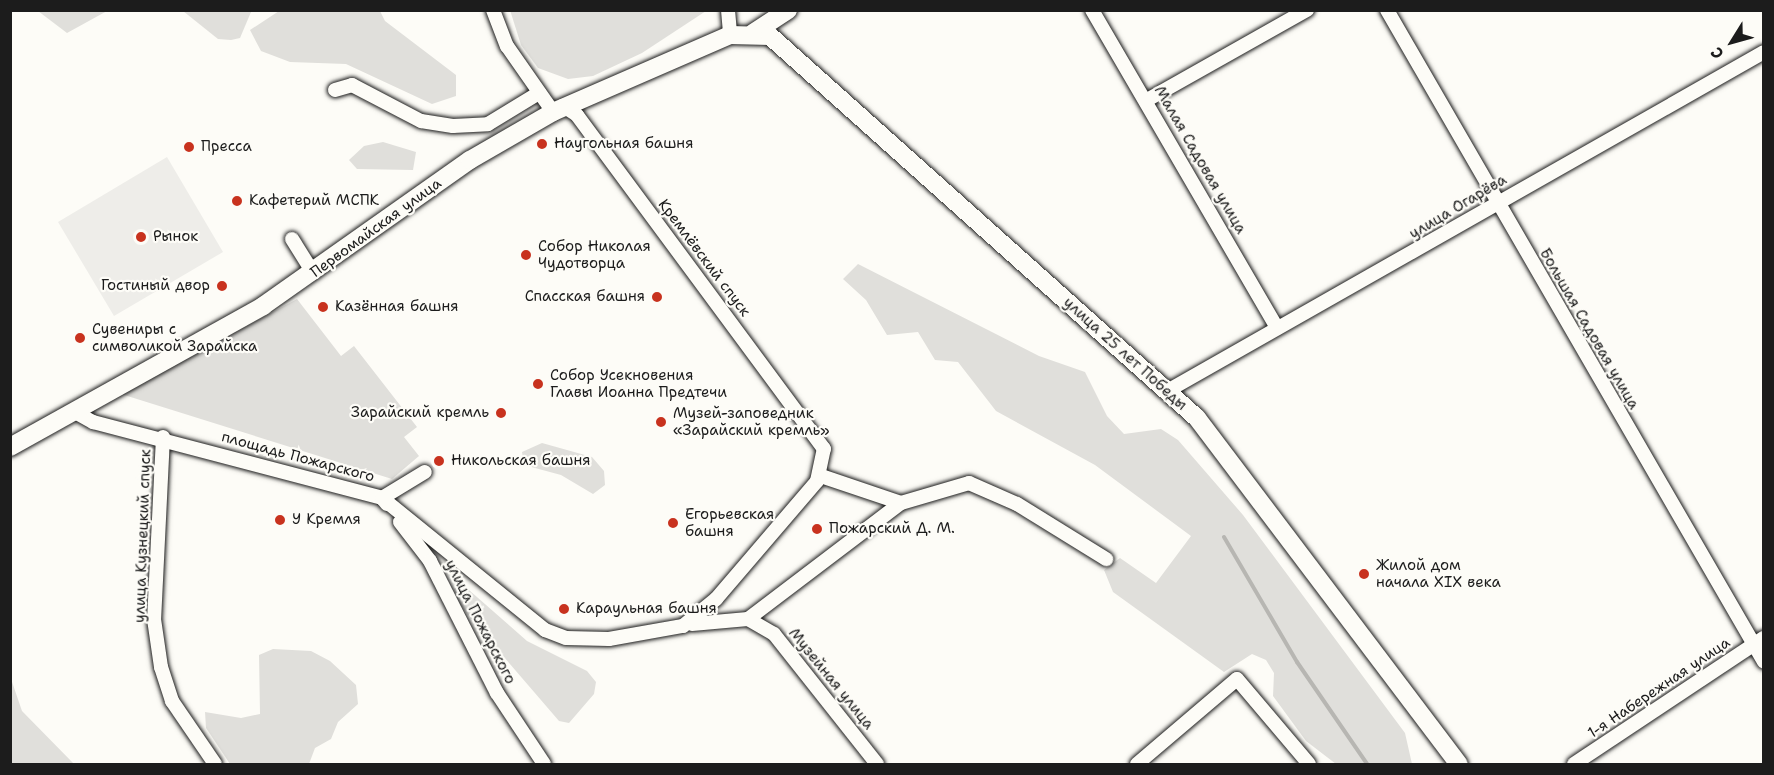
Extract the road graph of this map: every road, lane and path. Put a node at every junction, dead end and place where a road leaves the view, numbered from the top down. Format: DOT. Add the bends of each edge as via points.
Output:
graph roads {
  1 [pos="493,10"];
  2 [pos="728,10"];
  3 [pos="788,10"];
  4 [pos="1092,10"];
  5 [pos="1307,10"];
  6 [pos="1387,10"];
  7 [pos="753,33"];
  8 [pos="730,35"];
  9 [pos="1764,52"];
  10 [pos="335,90"];
  11 [pos="539,93"];
  12 [pos="1147,100"];
  13 [pos="558,109"];
  14 [pos="1498,202"];
  15 [pos="292,239"];
  16 [pos="313,273"];
  17 [pos="1277,328"];
  18 [pos="1168,390"];
  19 [pos="74,411"];
  20 [pos="163,437"];
  21 [pos="10,447"];
  22 [pos="425,472"];
  23 [pos="821,476"];
  24 [pos="382,498"];
  25 [pos="901,503"];
  26 [pos="1106,559"];
  27 [pos="748,619"];
  28 [pos="683,626"];
  29 [pos="1759,641"];
  30 [pos="1764,662"];
  31 [pos="215,765"];
  32 [pos="544,765"];
  33 [pos="877,765"];
  34 [pos="1137,765"];
  35 [pos="1309,765"];
  36 [pos="1459,765"];
  37 [pos="1574,765"];
  1 -- 11 [label="street, Кремлёвский спуск" via="507,46"];
  2 -- 8 [label="street"];
  3 -- 7 [label="main road"];
  4 -- 12 [label="street, Малая Садовая улица"];
  5 -- 12 [label="street"];
  6 -- 14 [label="street, Большая Садовая улица"];
  7 -- 8 [label="main road, Первомайская улица"];
  7 -- 18 [label="main road, улица 25 лет Победы" via="770,36 794,53 978,225"];
  8 -- 13 [label="main road, Первомайская улица"];
  9 -- 14 [label="street, улица Огарёва"];
  10 -- 11 [label="street" via="352,85 421,121 453,126 488,124"];
  11 -- 13 [label="street, Кремлёвский спуск"];
  12 -- 17 [label="street, Малая Садовая улица"];
  13 -- 16 [label="main road, Первомайская улица" via="470,160"];
  13 -- 23 [label="street, Кремлёвский спуск" via="577,115 814,433 824,449"];
  14 -- 17 [label="street, улица Огарёва"];
  14 -- 29 [label="street, Большая Садовая улица" via="1712,580"];
  15 -- 16 [label="street"];
  16 -- 19 [label="main road, Первомайская улица"];
  17 -- 18 [label="street, улица Огарёва"];
  18 -- 36 [label="main road, улица 25 лет Победы" via="1248,483"];
  19 -- 20 [label="street, площадь Пожарского" via="93,422"];
  19 -- 21 [label="main road, Первомайская улица"];
  20 -- 24 [label="street, площадь Пожарского"];
  20 -- 31 [label="street, улица Кузнецкий спуск" via="154,619 161,667 172,701"];
  22 -- 24 [label="street"];
  23 -- 25 [label="street"];
  23 -- 28 [label="street" via="716,600"];
  24 -- 28 [label="street, площадь Пожарского" via="545,630 566,638 609,639"];
  24 -- 32 [label="street, улица Пожарского" via="430,561 498,693"];
  25 -- 26 [label="street" via="969,483 1017,504"];
  25 -- 27 [label="street"];
  27 -- 28 [label="street"];
  27 -- 33 [label="street, Музейная улица" via="774,634"];
  29 -- 30 [label="street, Большая Садовая улица"];
  29 -- 37 [label="street, 1-я Набережная улица"];
  34 -- 35 [label="street" via="1237,679"];
}
